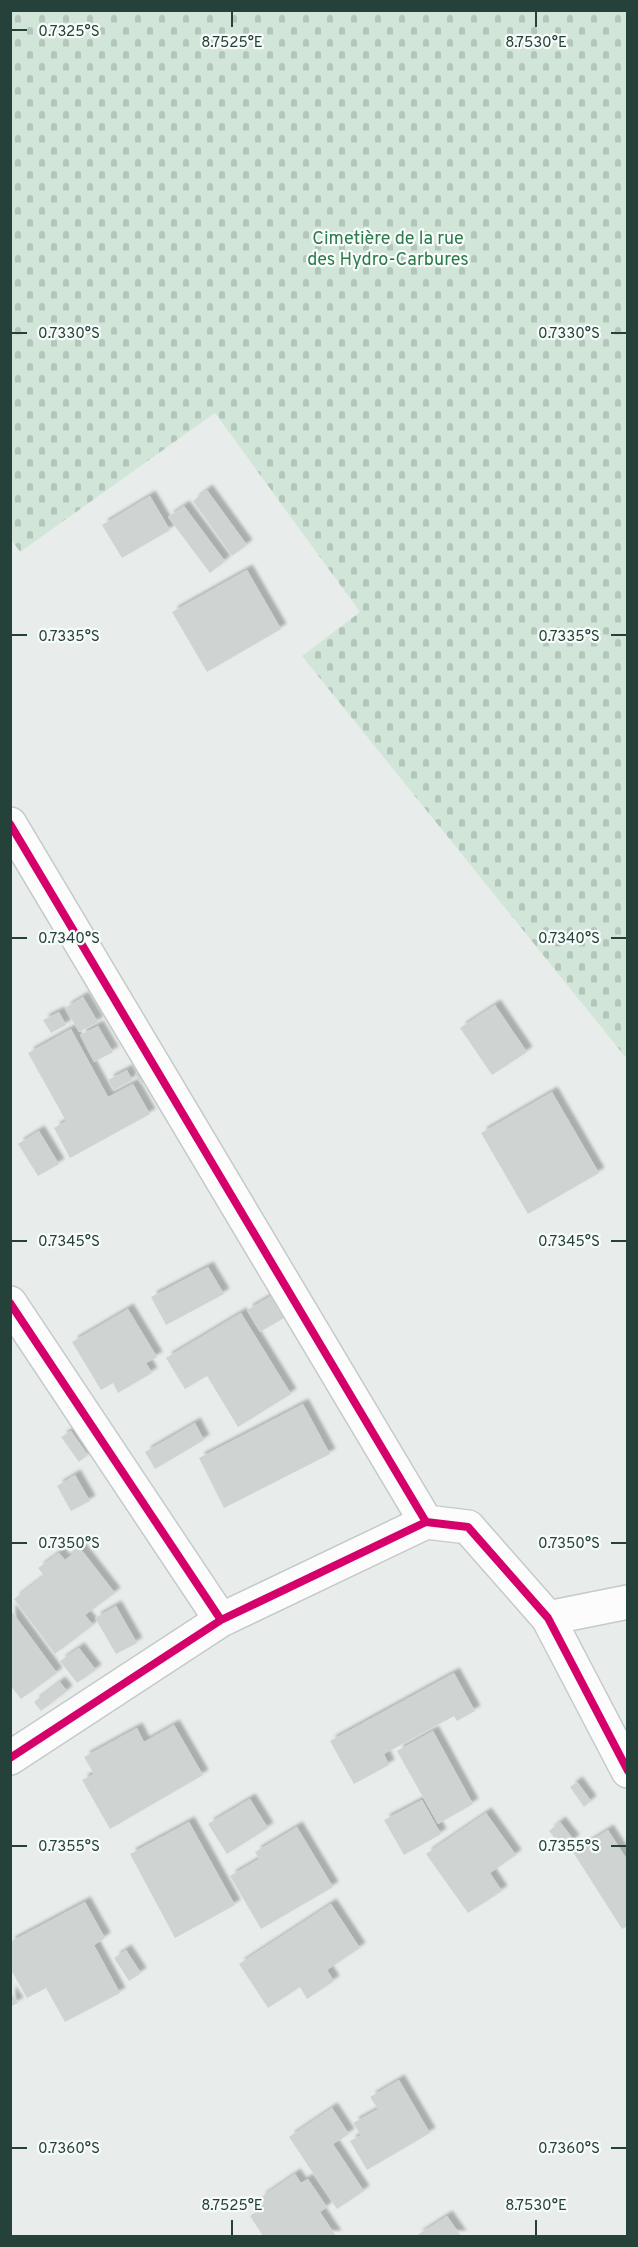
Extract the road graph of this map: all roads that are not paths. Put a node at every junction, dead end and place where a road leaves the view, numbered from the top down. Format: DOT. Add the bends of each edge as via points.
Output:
graph roads {
  1 [pos="10,824"];
  2 [pos="10,1303"];
  3 [pos="426,1522"];
  4 [pos="627,1602"];
  5 [pos="548,1618"];
  6 [pos="221,1620"];
  7 [pos="10,1758"];
  8 [pos="627,1771"];
  1 -- 3 [label="street"];
  2 -- 6 [label="street"];
  3 -- 5 [label="street" via="468,1527"];
  3 -- 6 [label="street"];
  4 -- 5 [label="street"];
  5 -- 8 [label="street"];
  6 -- 7 [label="street"];
}
